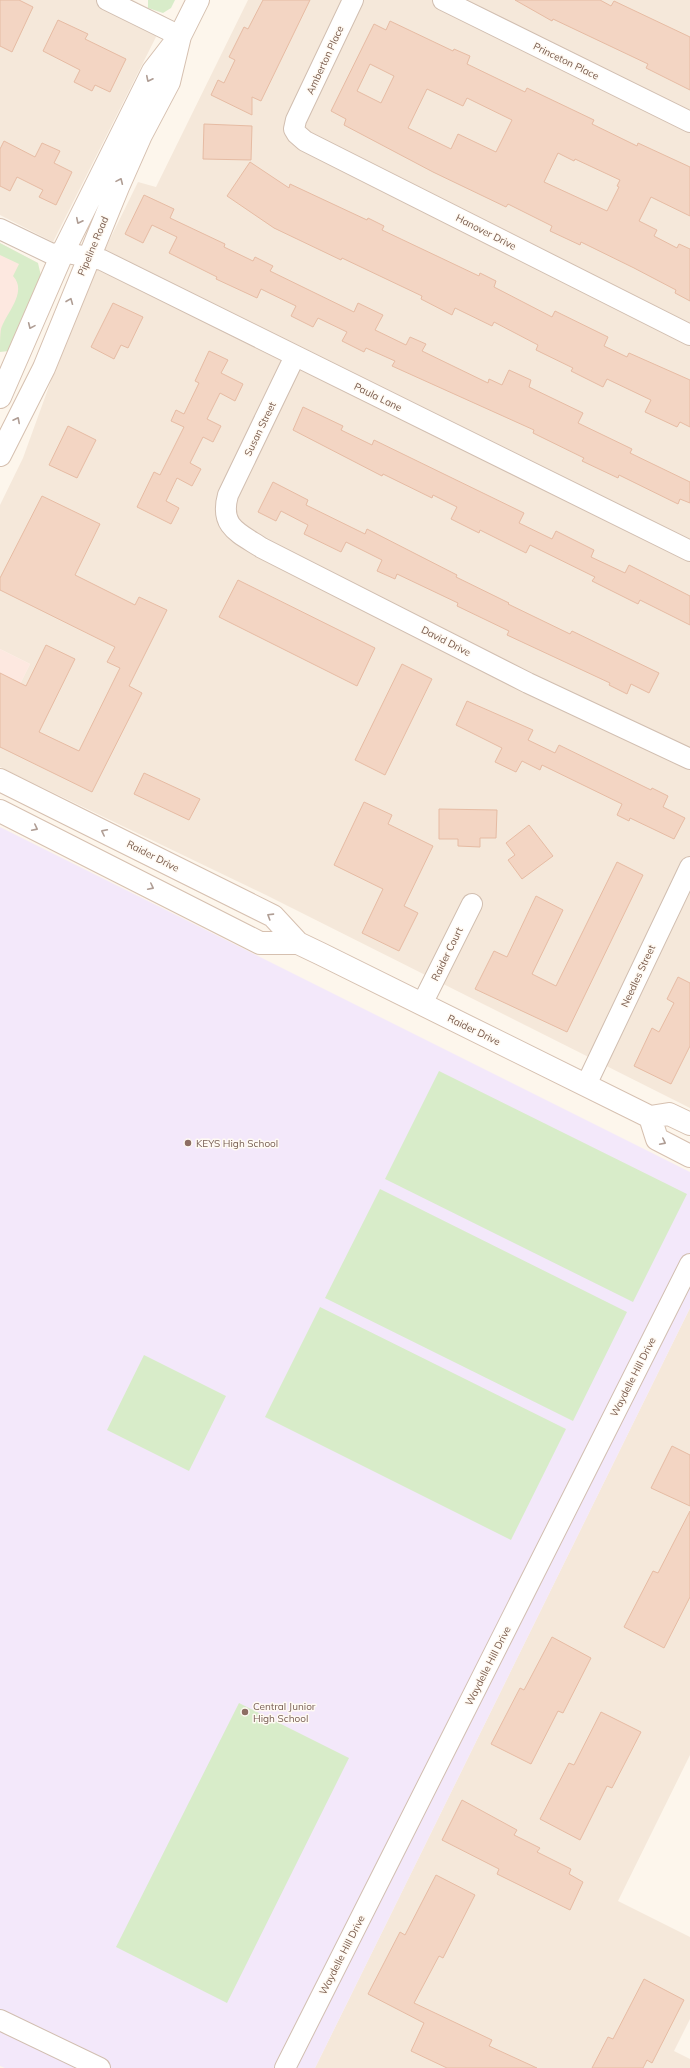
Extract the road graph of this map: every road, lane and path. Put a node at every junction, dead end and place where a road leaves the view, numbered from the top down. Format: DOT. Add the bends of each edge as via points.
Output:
graph roads {
  1 [pos="107,0"];
  2 [pos="198,0"];
  3 [pos="353,0"];
  4 [pos="443,0"];
  5 [pos="180,36"];
  6 [pos="296,120"];
  7 [pos="690,122"];
  8 [pos="0,229"];
  9 [pos="63,252"];
  10 [pos="88,257"];
  11 [pos="690,335"];
  12 [pos="295,356"];
  13 [pos="0,396"];
  14 [pos="0,455"];
  15 [pos="226,502"];
  16 [pos="690,551"];
  17 [pos="690,759"];
  18 [pos="0,780"];
  19 [pos="21,791"];
  20 [pos="5,813"];
  21 [pos="690,867"];
  22 [pos="472,904"];
  23 [pos="298,943"];
  24 [pos="422,1004"];
  25 [pos="586,1085"];
  26 [pos="650,1117"];
  27 [pos="690,1124"];
  28 [pos="690,1156"];
  29 [pos="690,1264"];
  30 [pos="0,2020"];
  31 [pos="100,2068"];
  32 [pos="285,2068"];
  1 -- 5 [label="street"];
  2 -- 5 [label="main road, Pipeline Road"];
  3 -- 6 [label="street, Amberton Place"];
  4 -- 7 [label="street, Princeton Place"];
  5 -- 9 [label="main road, Pipeline Road, one-way" via="153,71"];
  10 -- 5 [label="main road, Pipeline Road, one-way" via="138,142 169,82"];
  6 -- 11 [label="street, Hanover Drive" via="294,129 305,141"];
  8 -- 9 [label="street, Paula Lane" via="47,253"];
  9 -- 10 [label="street, Paula Lane"];
  9 -- 13 [label="main road, Pipeline Road, one-way"];
  10 -- 12 [label="street, Paula Lane" via="102,260"];
  14 -- 10 [label="main road, Pipeline Road, one-way" via="44,368"];
  12 -- 15 [label="street, Susan Street"];
  12 -- 16 [label="street, Paula Lane"];
  15 -- 17 [label="street, David Drive" via="226,517 232,529 262,548 528,683"];
  18 -- 19 [label="main road, Raider Drive"];
  19 -- 20 [label="main road"];
  23 -- 19 [label="main road, Raider Drive, one-way" via="273,916"];
  20 -- 23 [label="main road, Raider Drive, one-way" via="260,943"];
  21 -- 25 [label="street, Needles Street"];
  22 -- 24 [label="street, Raider Court"];
  23 -- 24 [label="main road, Raider Drive"];
  24 -- 25 [label="main road, Raider Drive"];
  25 -- 26 [label="main road, Raider Drive"];
  26 -- 27 [label="main road" via="669,1114"];
  26 -- 28 [label="main road, one-way" via="656,1139"];
  29 -- 32 [label="street, Waydelle Hill Drive"];
  30 -- 31 [label="street"];
}
